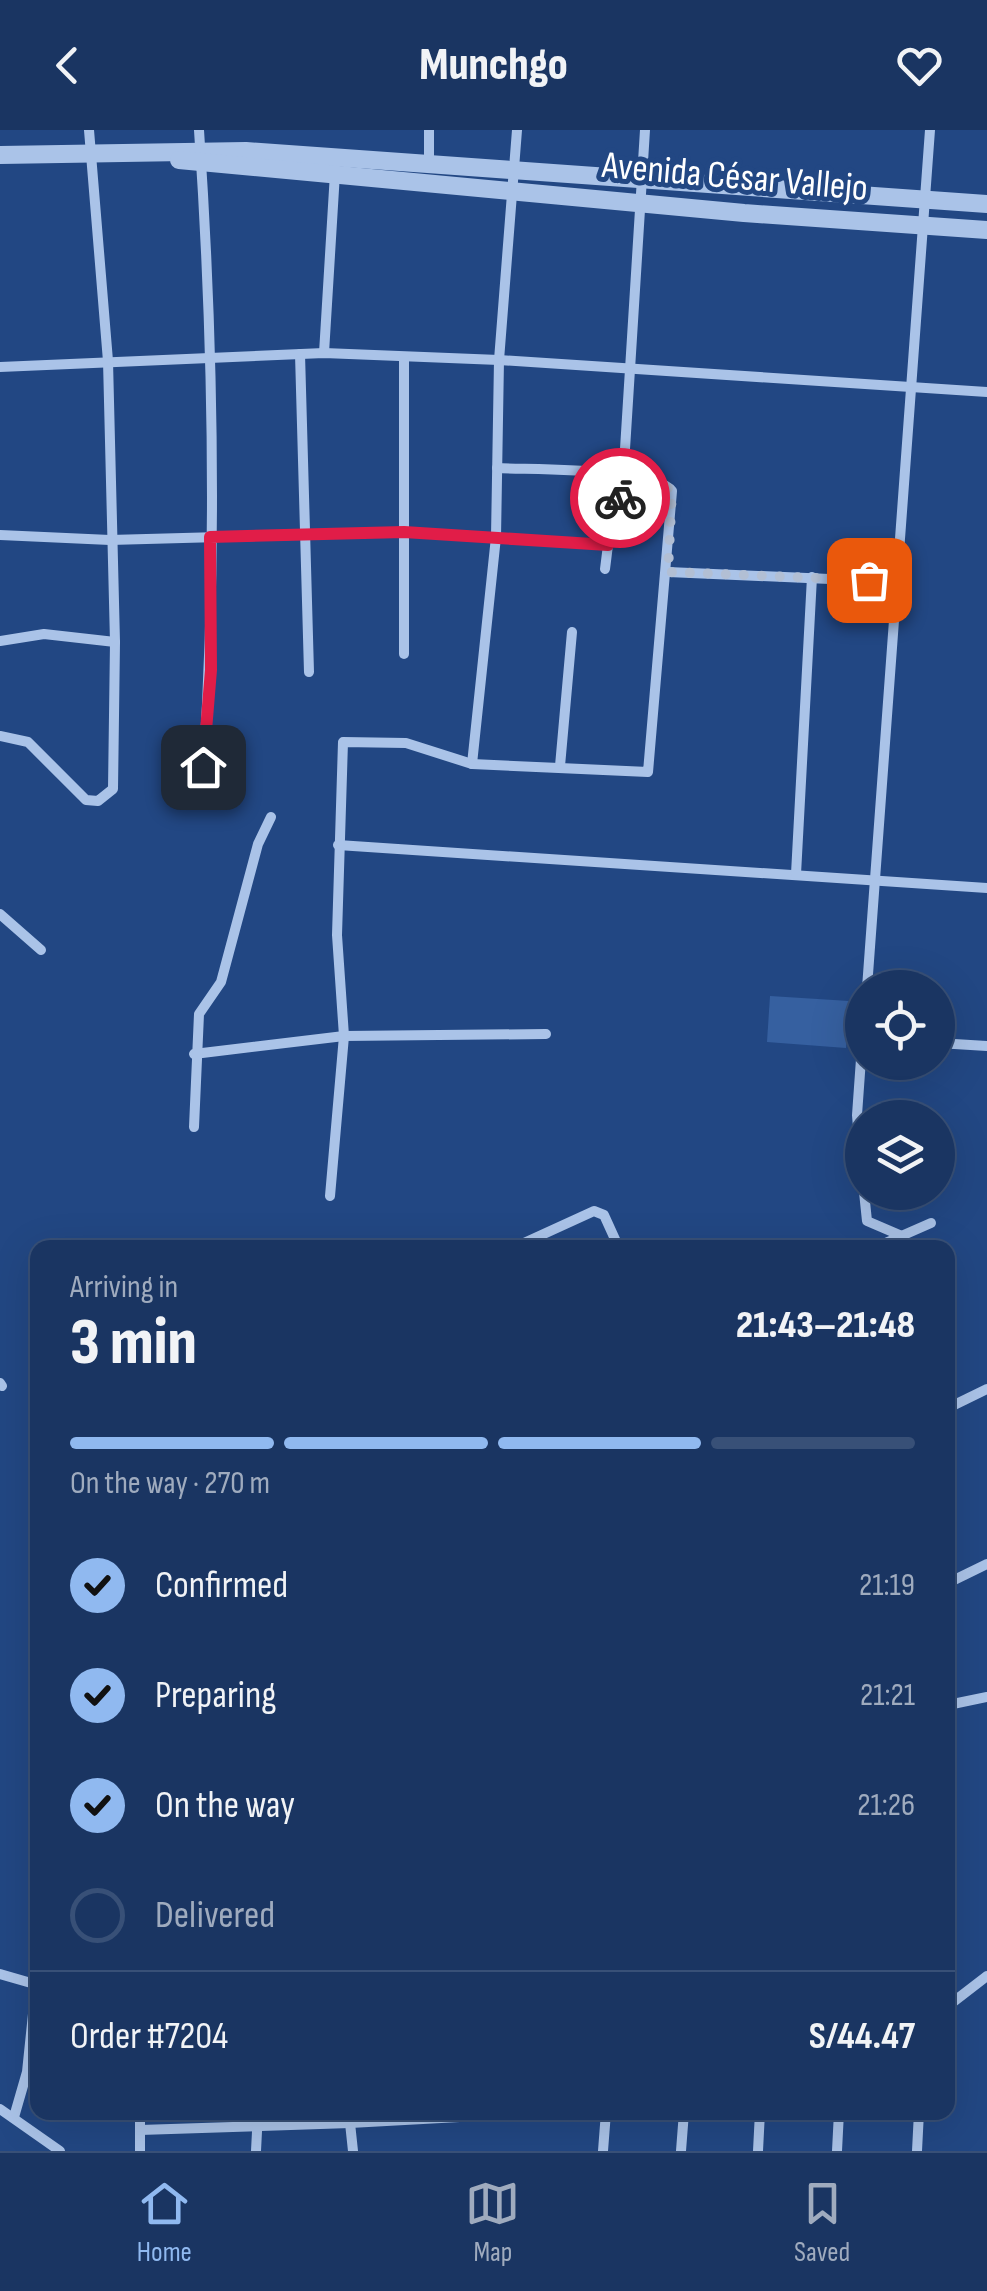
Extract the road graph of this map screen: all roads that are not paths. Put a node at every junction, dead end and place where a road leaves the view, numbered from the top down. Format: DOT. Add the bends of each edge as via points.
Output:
graph roads {
  1 [pos="89,130"];
  2 [pos="198,130"];
  3 [pos="429,130"];
  4 [pos="517,130"];
  5 [pos="645,130"];
  6 [pos="930,130"];
  7 [pos="91,154"];
  8 [pos="0,155"];
  9 [pos="200,156"];
  10 [pos="428,165"];
  11 [pos="335,174"];
  12 [pos="513,181"];
  13 [pos="640,190"];
  14 [pos="925,200"];
  15 [pos="987,204"];
  16 [pos="924,226"];
  17 [pos="987,230"];
  18 [pos="300,354"];
  19 [pos="324,354"];
  20 [pos="212,356"];
  21 [pos="404,358"];
  22 [pos="499,360"];
  23 [pos="108,361"];
  24 [pos="0,367"];
  25 [pos="627,369"];
  26 [pos="911,387"];
  27 [pos="987,392"];
  28 [pos="498,468"];
  29 [pos="622,475"];
  30 [pos="404,532"];
  31 [pos="0,535"];
  32 [pos="305,535"];
  33 [pos="210,537"];
  34 [pos="496,537"];
  35 [pos="110,540"];
  36 [pos="608,545"];
  37 [pos="605,569"];
  38 [pos="668,572"];
  39 [pos="812,577"];
  40 [pos="897,582"];
  41 [pos="572,632"];
  42 [pos="0,641"];
  43 [pos="115,642"];
  44 [pos="404,654"];
  45 [pos="309,672"];
  46 [pos="0,736"];
  47 [pos="472,764"];
  48 [pos="560,766"];
  49 [pos="200,800"];
  50 [pos="271,817"];
  51 [pos="338,844"];
  52 [pos="796,874"];
  53 [pos="876,878"];
  54 [pos="987,888"];
  55 [pos="0,914"];
  56 [pos="41,950"];
  57 [pos="868,970"];
  58 [pos="546,1034"];
  59 [pos="344,1036"];
  60 [pos="955,1043"];
  61 [pos="987,1046"];
  62 [pos="194,1054"];
  63 [pos="194,1127"];
  64 [pos="330,1196"];
  65 [pos="866,1210"];
  66 [pos="931,1223"];
  67 [pos="902,1236"];
  68 [pos="531,1240"];
  69 [pos="615,1240"];
  70 [pos="893,1240"];
  71 [pos="987,1389"];
  72 [pos="955,1405"];
  73 [pos="987,1564"];
  74 [pos="955,1579"];
  75 [pos="987,1697"];
  76 [pos="955,1703"];
  77 [pos="0,1974"];
  78 [pos="987,1976"];
  79 [pos="30,1983"];
  80 [pos="955,2001"];
  81 [pos="30,2046"];
  82 [pos="0,2109"];
  83 [pos="14,2117"];
  84 [pos="140,2120"];
  85 [pos="247,2120"];
  86 [pos="258,2120"];
  87 [pos="350,2120"];
  88 [pos="605,2120"];
  89 [pos="683,2120"];
  90 [pos="760,2120"];
  91 [pos="839,2120"];
  92 [pos="919,2120"];
  93 [pos="140,2130"];
  94 [pos="60,2151"];
  95 [pos="140,2151"];
  96 [pos="256,2151"];
  97 [pos="353,2151"];
  98 [pos="603,2151"];
  99 [pos="681,2151"];
  100 [pos="758,2151"];
  101 [pos="836,2151"];
  102 [pos="917,2151"];
  1 -- 7 [label="street"];
  2 -- 9 [label="street"];
  3 -- 10 [label="street"];
  4 -- 12 [label="street"];
  5 -- 13 [label="street"];
  6 -- 14 [label="street"];
  7 -- 8 [label="street, Avenida César Vallejo"];
  7 -- 9 [label="street, Avenida César Vallejo"];
  7 -- 23 [label="street"];
  9 -- 10 [label="street, Avenida César Vallejo"];
  9 -- 11 [label="street, Avenida César Vallejo"];
  9 -- 20 [label="street"];
  10 -- 12 [label="street, Avenida César Vallejo"];
  11 -- 12 [label="street, Avenida César Vallejo"];
  11 -- 19 [label="street"];
  12 -- 13 [label="street, Avenida César Vallejo"];
  12 -- 22 [label="street"];
  13 -- 14 [label="street, Avenida César Vallejo"];
  13 -- 16 [label="street, Avenida César Vallejo" via="744,213"];
  13 -- 25 [label="street"];
  14 -- 15 [label="street, Avenida César Vallejo"];
  14 -- 16 [label="street"];
  16 -- 17 [label="street, Avenida César Vallejo"];
  16 -- 26 [label="street"];
  18 -- 19 [label="street"];
  18 -- 20 [label="street"];
  18 -- 32 [label="street"];
  19 -- 21 [label="street"];
  20 -- 23 [label="street"];
  20 -- 33 [label="street"];
  21 -- 22 [label="street"];
  21 -- 30 [label="street"];
  22 -- 25 [label="street"];
  22 -- 28 [label="street"];
  23 -- 24 [label="street"];
  23 -- 35 [label="street"];
  25 -- 26 [label="street"];
  25 -- 29 [label="street"];
  26 -- 27 [label="street"];
  26 -- 40 [label="street"];
  28 -- 29 [label="street"];
  28 -- 34 [label="street"];
  29 -- 36 [label="street" via="617,529"];
  29 -- 38 [label="street" via="657,480 672,491"];
  30 -- 32 [label="street"];
  30 -- 34 [label="street"];
  30 -- 44 [label="street"];
  31 -- 35 [label="street"];
  32 -- 33 [label="street"];
  32 -- 45 [label="street"];
  33 -- 35 [label="street"];
  33 -- 49 [label="street" via="211,670"];
  34 -- 36 [label="street"];
  34 -- 47 [label="street"];
  35 -- 43 [label="street"];
  36 -- 37 [label="street"];
  38 -- 39 [label="street"];
  38 -- 48 [label="street" via="648,772"];
  39 -- 40 [label="street"];
  39 -- 52 [label="street"];
  40 -- 53 [label="street"];
  41 -- 48 [label="street"];
  42 -- 43 [label="street" via="44,634"];
  43 -- 46 [label="street" via="116,767 108,795 86,800 28,742"];
  47 -- 48 [label="street"];
  47 -- 51 [label="street" via="406,743 343,742"];
  50 -- 62 [label="street" via="221,982 199,1014"];
  51 -- 52 [label="street"];
  51 -- 59 [label="street"];
  52 -- 53 [label="street"];
  53 -- 54 [label="street"];
  53 -- 57 [label="street"];
  55 -- 56 [label="street"];
  58 -- 59 [label="street"];
  59 -- 62 [label="street"];
  59 -- 64 [label="street"];
  60 -- 61 [label="street"];
  62 -- 63 [label="street"];
  65 -- 67 [label="street" via="867,1221"];
  66 -- 67 [label="street"];
  67 -- 70 [label="street"];
  68 -- 69 [label="street" via="594,1211 604,1216"];
  71 -- 72 [label="street"];
  73 -- 74 [label="street"];
  75 -- 76 [label="street"];
  77 -- 79 [label="street"];
  78 -- 80 [label="street"];
  81 -- 83 [label="street"];
  82 -- 83 [label="street"];
  83 -- 94 [label="street"];
  84 -- 93 [label="street"];
  85 -- 93 [label="street"];
  86 -- 96 [label="street"];
  87 -- 97 [label="street"];
  88 -- 98 [label="street"];
  89 -- 99 [label="street"];
  90 -- 100 [label="street"];
  91 -- 101 [label="street"];
  92 -- 102 [label="street"];
  93 -- 95 [label="street"];
}
